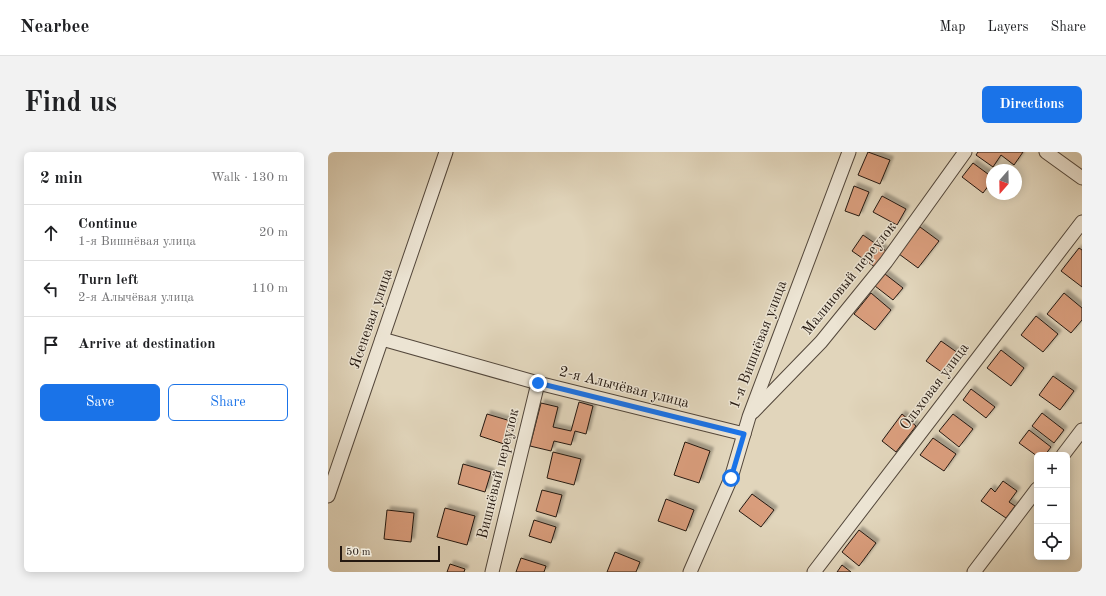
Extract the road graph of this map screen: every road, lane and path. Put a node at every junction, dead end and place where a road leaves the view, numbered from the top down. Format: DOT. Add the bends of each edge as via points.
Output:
graph roads {
  1 [pos="446,152"];
  2 [pos="849,152"];
  3 [pos="965,152"];
  4 [pos="1046,152"];
  5 [pos="1082,178"];
  6 [pos="1082,222"];
  7 [pos="382,338"];
  8 [pos="538,383"];
  9 [pos="749,417"];
  10 [pos="1082,430"];
  11 [pos="744,434"];
  12 [pos="1065,452"];
  13 [pos="1034,493"];
  14 [pos="328,496"];
  15 [pos="492,572"];
  16 [pos="690,572"];
  17 [pos="814,572"];
  18 [pos="974,572"];
  1 -- 7 [label="street, Ясеневая улица"];
  2 -- 9 [label="street, 1-я Вишнёвая улица"];
  3 -- 9 [label="street, Малиновый переулок" via="886,262 821,342"];
  4 -- 5 [label="street"];
  6 -- 17 [label="street, Ольховая улица"];
  7 -- 8 [label="street, 2-я Алычёвая улица"];
  7 -- 14 [label="street, Ясеневая улица"];
  8 -- 11 [label="street, 2-я Алычёвая улица"];
  8 -- 15 [label="street, Вишнёвый переулок"];
  9 -- 11 [label="street, 1-я Вишнёвая улица"];
  10 -- 12 [label="street"];
  11 -- 16 [label="street, 1-я Вишнёвая улица" via="731,478"];
  13 -- 18 [label="street"];
}
